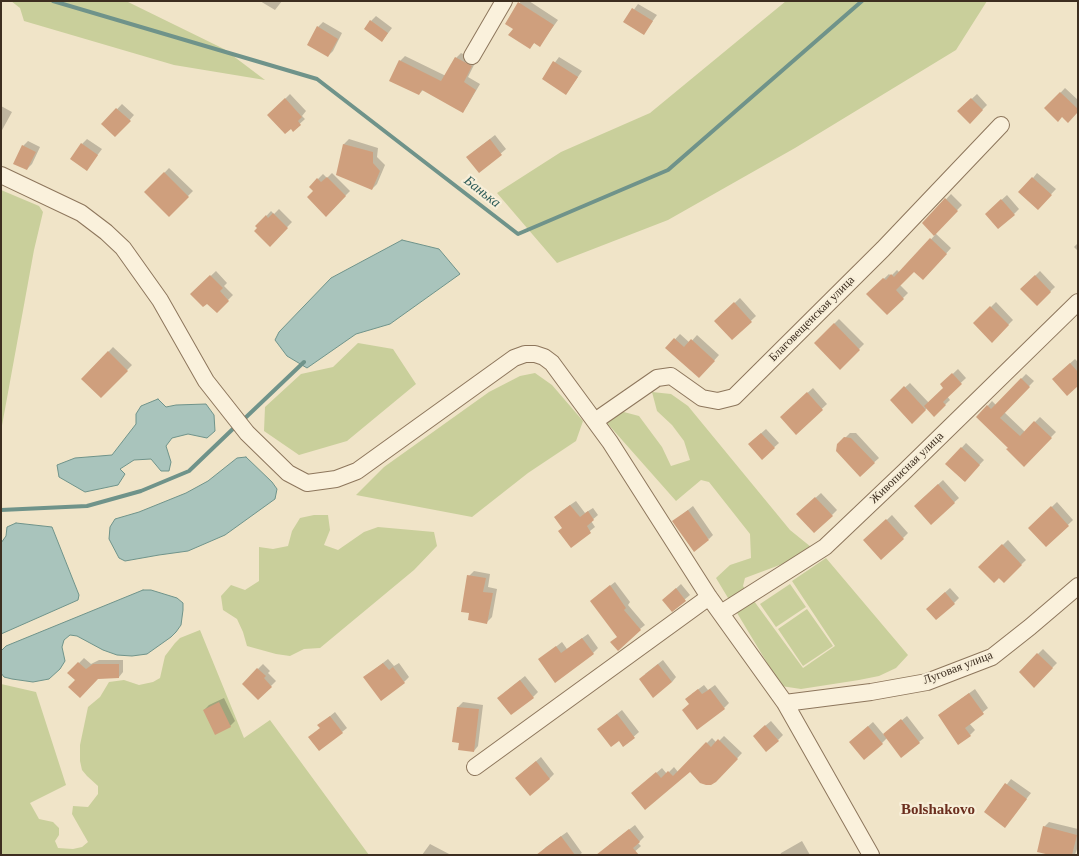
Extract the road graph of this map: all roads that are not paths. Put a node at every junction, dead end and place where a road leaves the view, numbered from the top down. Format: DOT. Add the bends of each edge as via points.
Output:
graph roads {
  1 [pos="504,1"];
  2 [pos="472,56"];
  3 [pos="1001,125"];
  4 [pos="1,175"];
  5 [pos="1078,302"];
  6 [pos="595,421"];
  7 [pos="1078,586"];
  8 [pos="708,597"];
  9 [pos="721,613"];
  10 [pos="785,703"];
  11 [pos="475,767"];
  12 [pos="871,855"];
  1 -- 2 [label="street"];
  3 -- 6 [label="street, Благовещенская улица" via="883,249 734,397 718,401 702,398 671,376 656,378"];
  4 -- 6 [label="street" via="81,213 123,248 160,300 206,381 234,418 288,474 307,484 357,471 514,358 525,354 535,354 552,363"];
  5 -- 9 [label="street, Живописная улица" via="824,547"];
  6 -- 8 [label="street"];
  7 -- 10 [label="street, Луговая улица" via="992,657 927,682"];
  8 -- 9 [label="street"];
  8 -- 11 [label="street"];
  9 -- 10 [label="street"];
  10 -- 12 [label="street"];
}
